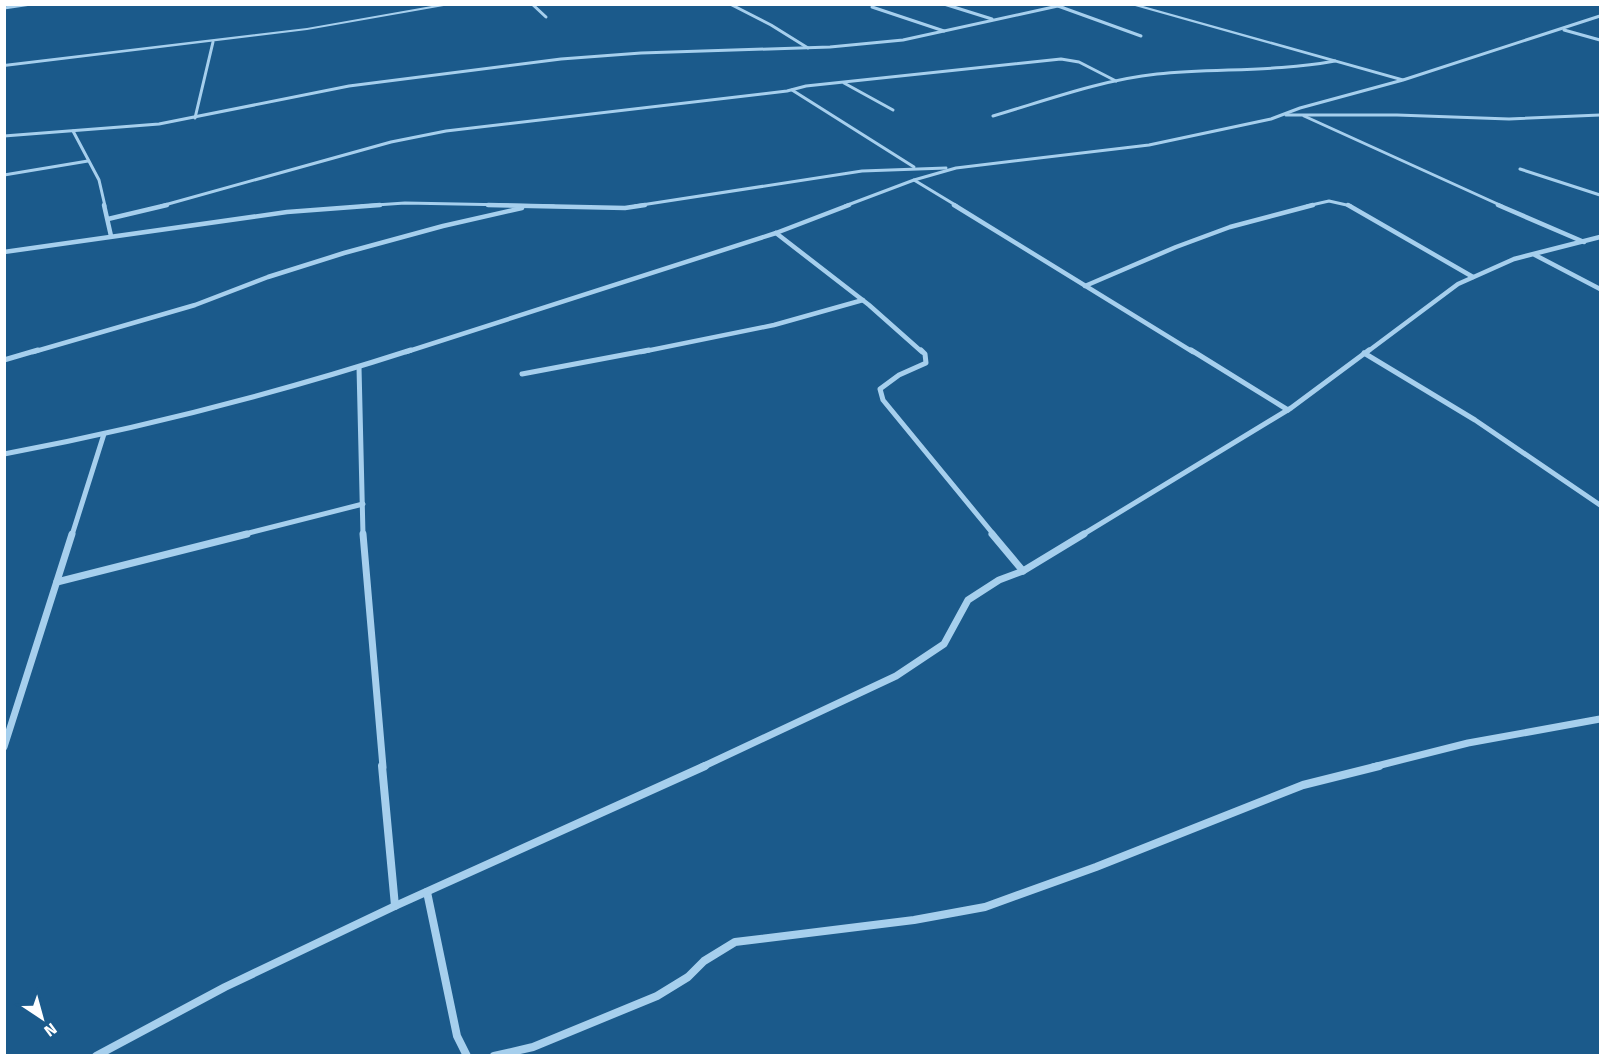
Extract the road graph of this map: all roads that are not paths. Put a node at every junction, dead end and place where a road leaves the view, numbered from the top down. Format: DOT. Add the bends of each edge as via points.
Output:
graph roads {
  1 [pos="31,4"];
  2 [pos="453,4"];
  3 [pos="532,4"];
  4 [pos="730,4"];
  5 [pos="944,4"];
  6 [pos="1067,4"];
  7 [pos="1130,4"];
  8 [pos="1058,6"];
  9 [pos="872,7"];
  10 [pos="4,8"];
  11 [pos="1600,15"];
  12 [pos="546,17"];
  13 [pos="992,20"];
  14 [pos="1562,29"];
  15 [pos="945,31"];
  16 [pos="1141,36"];
  17 [pos="1600,40"];
  18 [pos="213,42"];
  19 [pos="808,48"];
  20 [pos="1335,61"];
  21 [pos="4,66"];
  22 [pos="1403,80"];
  23 [pos="1116,81"];
  24 [pos="843,82"];
  25 [pos="792,90"];
  26 [pos="893,110"];
  27 [pos="1283,115"];
  28 [pos="1300,115"];
  29 [pos="1600,115"];
  30 [pos="993,116"];
  31 [pos="195,118"];
  32 [pos="73,131"];
  33 [pos="4,136"];
  34 [pos="88,161"];
  35 [pos="915,168"];
  36 [pos="956,168"];
  37 [pos="1520,169"];
  38 [pos="4,175"];
  39 [pos="914,180"];
  40 [pos="1600,195"];
  41 [pos="530,206"];
  42 [pos="108,219"];
  43 [pos="776,233"];
  44 [pos="111,237"];
  45 [pos="1600,237"];
  46 [pos="1584,242"];
  47 [pos="4,252"];
  48 [pos="1535,255"];
  49 [pos="1473,277"];
  50 [pos="1590,284"];
  51 [pos="1600,284"];
  52 [pos="1085,286"];
  53 [pos="1600,289"];
  54 [pos="863,300"];
  55 [pos="1364,353"];
  56 [pos="4,360"];
  57 [pos="359,367"];
  58 [pos="522,374"];
  59 [pos="1288,410"];
  60 [pos="104,434"];
  61 [pos="4,454"];
  62 [pos="363,504"];
  63 [pos="1600,504"];
  64 [pos="1023,571"];
  65 [pos="57,582"];
  66 [pos="1600,719"];
  67 [pos="4,747"];
  68 [pos="427,892"];
  69 [pos="394,906"];
  70 [pos="96,1056"];
  71 [pos="467,1056"];
  72 [pos="494,1056"];
  1 -- 10 [label="street"];
  2 -- 18 [label="street"];
  3 -- 12 [label="street"];
  4 -- 19 [label="street"];
  5 -- 13 [label="street"];
  6 -- 8 [label="street"];
  7 -- 20 [label="street"];
  8 -- 13 [label="street"];
  8 -- 16 [label="street"];
  9 -- 15 [label="street"];
  11 -- 14 [label="street"];
  13 -- 15 [label="street"];
  14 -- 17 [label="street"];
  14 -- 22 [label="street"];
  15 -- 19 [label="street" via="895,41"];
  18 -- 21 [label="street"];
  18 -- 31 [label="street"];
  19 -- 31 [label="street" via="561,59 349,86"];
  20 -- 22 [label="street"];
  20 -- 23 [label="street"];
  22 -- 27 [label="street"];
  23 -- 24 [label="street" via="1079,62 1061,59"];
  23 -- 30 [label="street"];
  24 -- 25 [label="street"];
  24 -- 26 [label="street"];
  25 -- 35 [label="street"];
  25 -- 42 [label="street" via="429,133"];
  27 -- 28 [label="street"];
  27 -- 36 [label="street" via="1149,145"];
  28 -- 29 [label="street" via="1509,119"];
  28 -- 46 [label="street"];
  31 -- 32 [label="street"];
  32 -- 33 [label="street"];
  32 -- 34 [label="street"];
  34 -- 38 [label="street"];
  34 -- 42 [label="street" via="99,180"];
  35 -- 36 [label="street"];
  35 -- 41 [label="street" via="862,171 625,208"];
  36 -- 39 [label="street"];
  37 -- 40 [label="street"];
  39 -- 43 [label="street"];
  39 -- 52 [label="street"];
  41 -- 44 [label="street" via="386,203 286,212"];
  41 -- 56 [label="street" via="332,256 195,305"];
  42 -- 44 [label="street"];
  43 -- 54 [label="street"];
  43 -- 57 [label="street"];
  44 -- 47 [label="street"];
  45 -- 46 [label="street"];
  46 -- 48 [label="street"];
  48 -- 49 [label="street" via="1514,259"];
  48 -- 50 [label="street"];
  49 -- 52 [label="street" via="1346,204 1329,201 1230,227"];
  49 -- 55 [label="street"];
  50 -- 51 [label="street"];
  50 -- 53 [label="street"];
  52 -- 59 [label="street"];
  54 -- 58 [label="street" via="734,334"];
  54 -- 64 [label="street" via="927,359 886,383 880,389 883,400"];
  55 -- 59 [label="street"];
  55 -- 63 [label="street" via="1475,420"];
  57 -- 60 [label="street"];
  57 -- 62 [label="street"];
  59 -- 64 [label="street"];
  60 -- 61 [label="street"];
  60 -- 65 [label="street"];
  62 -- 65 [label="street"];
  62 -- 69 [label="street" via="365,571"];
  64 -- 68 [label="street" via="999,580 968,600 944,644 896,676"];
  65 -- 67 [label="street"];
  66 -- 72 [label="street" via="1468,743 1303,785 986,907 735,942 657,996 533,1047"];
  68 -- 69 [label="street"];
  68 -- 71 [label="street" via="457,1036"];
  69 -- 70 [label="street" via="225,987"];
}
